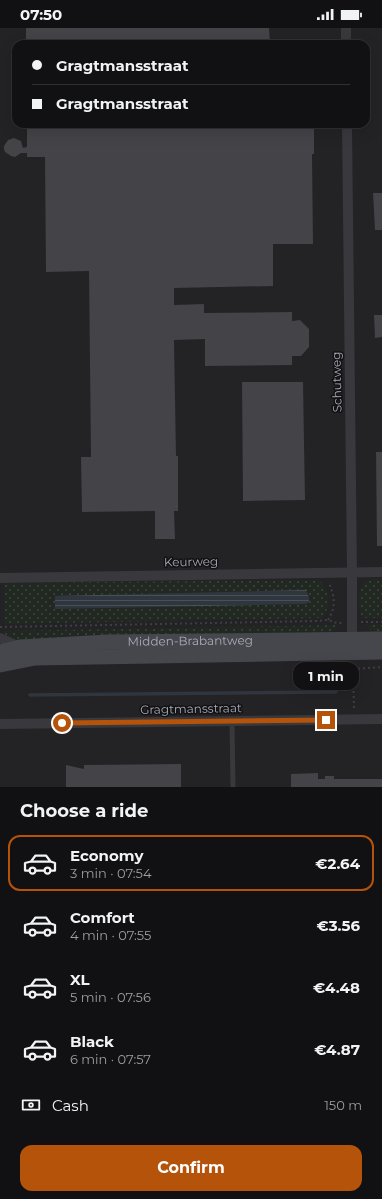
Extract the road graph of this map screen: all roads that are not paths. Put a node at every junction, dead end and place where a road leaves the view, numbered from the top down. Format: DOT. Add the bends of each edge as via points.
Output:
graph roads {
  1 [pos="346,28"];
  2 [pos="346,40"];
  3 [pos="347,128"];
  4 [pos="382,572"];
  5 [pos="352,573"];
  6 [pos="0,578"];
  7 [pos="0,638"];
  8 [pos="382,639"];
  9 [pos="352,645"];
  10 [pos="315,646"];
  11 [pos="20,647"];
  12 [pos="0,652"];
  13 [pos="382,652"];
  14 [pos="0,665"];
  15 [pos="382,719"];
  16 [pos="232,722"];
  17 [pos="0,724"];
  18 [pos="233,787"];
  1 -- 2 [label="street"];
  3 -- 5 [label="street, Schutweg"];
  4 -- 5 [label="street, Keurweg"];
  5 -- 6 [label="street, Keurweg"];
  5 -- 9 [label="street, Schutweg"];
  7 -- 11 [label="street"];
  8 -- 9 [label="street, Midden-Brabantweg"];
  9 -- 10 [label="street, Midden-Brabantweg"];
  9 -- 13 [label="street, Midden-Brabantweg"];
  10 -- 11 [label="street, Midden-Brabantweg" via="108,642"];
  10 -- 14 [label="street, Midden-Brabantweg" via="35,658"];
  11 -- 12 [label="street, Midden-Brabantweg"];
  15 -- 16 [label="street, Gragtmansstraat"];
  16 -- 17 [label="street, Gragtmansstraat"];
  16 -- 18 [label="lane"];
}
